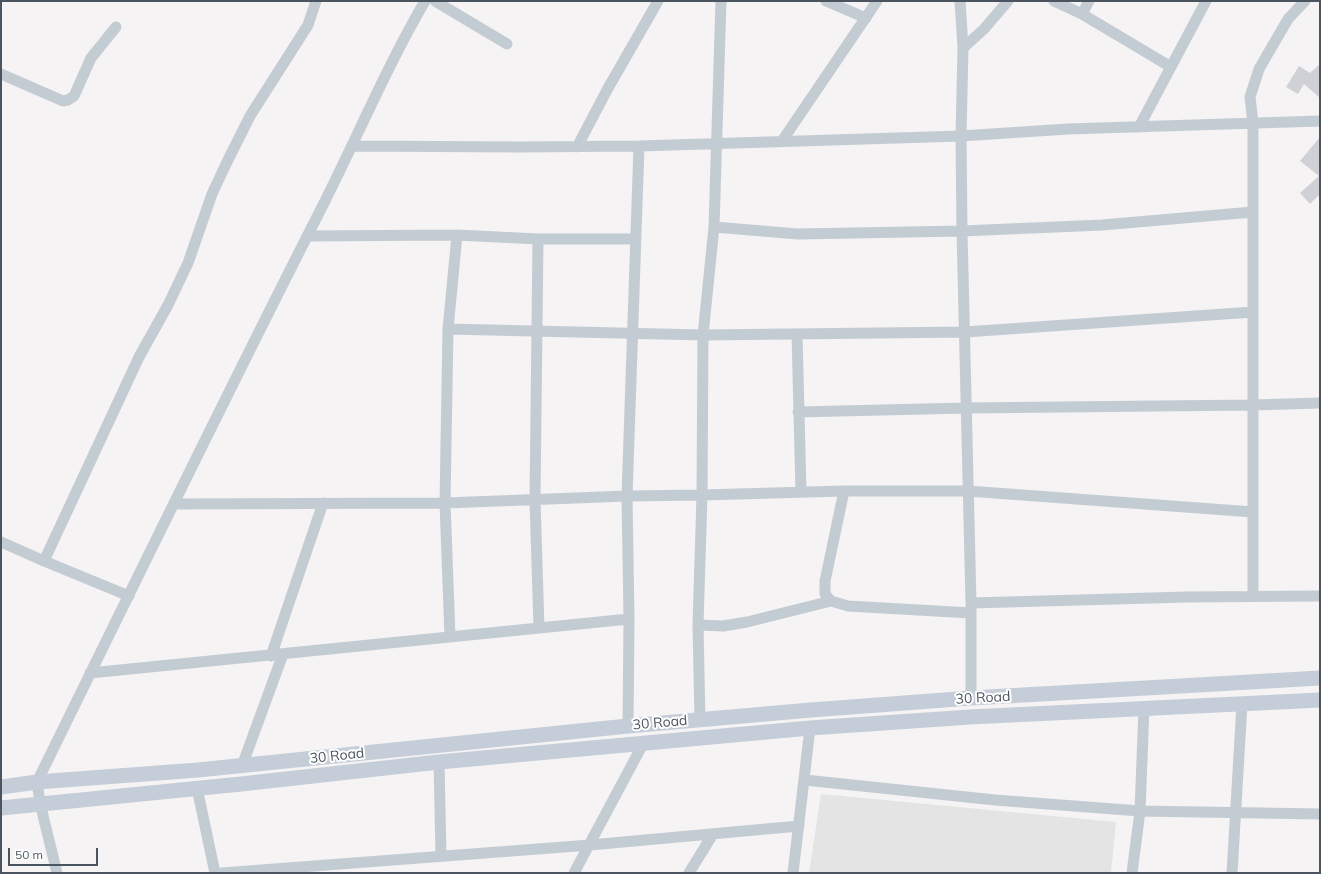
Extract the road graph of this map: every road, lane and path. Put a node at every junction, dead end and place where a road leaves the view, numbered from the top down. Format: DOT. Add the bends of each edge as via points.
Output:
graph roads {
  1 [pos="316,1"];
  2 [pos="425,1"];
  3 [pos="435,1"];
  4 [pos="658,1"];
  5 [pos="721,1"];
  6 [pos="826,1"];
  7 [pos="877,1"];
  8 [pos="960,1"];
  9 [pos="1008,1"];
  10 [pos="1054,1"];
  11 [pos="1089,1"];
  12 [pos="1206,1"];
  13 [pos="1305,1"];
  14 [pos="1082,14"];
  15 [pos="866,18"];
  16 [pos="116,28"];
  17 [pos="507,44"];
  18 [pos="963,48"];
  19 [pos="1171,67"];
  20 [pos="1,74"];
  21 [pos="1320,120"];
  22 [pos="1253,123"];
  23 [pos="1139,127"];
  24 [pos="961,136"];
  25 [pos="782,140"];
  26 [pos="716,143"];
  27 [pos="352,146"];
  28 [pos="640,146"];
  29 [pos="577,147"];
  30 [pos="1253,212"];
  31 [pos="714,227"];
  32 [pos="962,232"];
  33 [pos="457,235"];
  34 [pos="307,236"];
  35 [pos="636,238"];
  36 [pos="538,239"];
  37 [pos="1253,312"];
  38 [pos="448,329"];
  39 [pos="537,331"];
  40 [pos="965,332"];
  41 [pos="633,333"];
  42 [pos="797,334"];
  43 [pos="703,335"];
  44 [pos="1320,403"];
  45 [pos="1253,405"];
  46 [pos="966,408"];
  47 [pos="798,412"];
  48 [pos="844,491"];
  49 [pos="968,491"];
  50 [pos="801,492"];
  51 [pos="702,495"];
  52 [pos="627,496"];
  53 [pos="535,500"];
  54 [pos="323,502"];
  55 [pos="445,503"];
  56 [pos="174,504"];
  57 [pos="1253,512"];
  58 [pos="1,542"];
  59 [pos="44,562"];
  60 [pos="129,596"];
  61 [pos="1253,596"];
  62 [pos="1320,596"];
  63 [pos="831,602"];
  64 [pos="971,608"];
  65 [pos="629,620"];
  66 [pos="698,625"];
  67 [pos="539,628"];
  68 [pos="450,637"];
  69 [pos="283,654"];
  70 [pos="271,656"];
  71 [pos="90,674"];
  72 [pos="1320,678"];
  73 [pos="971,698"];
  74 [pos="1320,700"];
  75 [pos="1242,704"];
  76 [pos="1144,708"];
  77 [pos="700,720"];
  78 [pos="628,726"];
  79 [pos="810,728"];
  80 [pos="643,744"];
  81 [pos="439,762"];
  82 [pos="242,766"];
  83 [pos="805,780"];
  84 [pos="37,782"];
  85 [pos="1,787"];
  86 [pos="198,788"];
  87 [pos="40,803"];
  88 [pos="1,808"];
  89 [pos="1140,811"];
  90 [pos="1235,813"];
  91 [pos="1320,814"];
  92 [pos="799,826"];
  93 [pos="712,834"];
  94 [pos="590,845"];
  95 [pos="441,856"];
  96 [pos="57,873"];
  97 [pos="215,873"];
  98 [pos="222,873"];
  99 [pos="574,873"];
  100 [pos="689,873"];
  101 [pos="793,873"];
  102 [pos="1132,873"];
  103 [pos="1232,873"];
  1 -- 59 [label="street" via="308,25 250,116 226,164 212,194 188,263 139,357"];
  2 -- 27 [label="street" via="405,35"];
  3 -- 17 [label="street"];
  4 -- 29 [label="street"];
  5 -- 26 [label="street"];
  6 -- 15 [label="street"];
  7 -- 15 [label="street"];
  8 -- 18 [label="street"];
  9 -- 18 [label="street" via="984,29"];
  10 -- 14 [label="street"];
  11 -- 14 [label="street"];
  12 -- 19 [label="street"];
  13 -- 22 [label="street" via="1288,19 1259,69 1250,97"];
  14 -- 19 [label="street"];
  15 -- 25 [label="street"];
  16 -- 20 [label="street" via="91,58 74,96 68,100 63,101"];
  18 -- 24 [label="street"];
  19 -- 23 [label="street"];
  21 -- 22 [label="street"];
  22 -- 23 [label="street"];
  22 -- 30 [label="street"];
  23 -- 24 [label="street"];
  24 -- 25 [label="street"];
  24 -- 32 [label="street"];
  25 -- 26 [label="street"];
  26 -- 28 [label="street"];
  26 -- 31 [label="street"];
  27 -- 29 [label="street"];
  27 -- 34 [label="street"];
  28 -- 29 [label="street"];
  28 -- 35 [label="street"];
  30 -- 32 [label="street" via="1102,225"];
  30 -- 37 [label="street"];
  31 -- 32 [label="street" via="798,234"];
  31 -- 43 [label="street"];
  32 -- 40 [label="street"];
  33 -- 34 [label="street"];
  33 -- 36 [label="street"];
  33 -- 38 [label="street"];
  34 -- 56 [label="street"];
  35 -- 36 [label="street"];
  35 -- 41 [label="street"];
  36 -- 39 [label="street"];
  37 -- 40 [label="street"];
  37 -- 45 [label="street"];
  38 -- 39 [label="street"];
  38 -- 55 [label="street"];
  39 -- 41 [label="street"];
  39 -- 53 [label="street"];
  40 -- 42 [label="street"];
  40 -- 46 [label="street"];
  41 -- 43 [label="street"];
  41 -- 52 [label="street"];
  42 -- 43 [label="street"];
  42 -- 47 [label="street"];
  43 -- 51 [label="street"];
  44 -- 45 [label="street"];
  45 -- 46 [label="street"];
  45 -- 57 [label="street"];
  46 -- 47 [label="street"];
  46 -- 49 [label="street"];
  47 -- 50 [label="street"];
  48 -- 49 [label="street"];
  48 -- 50 [label="street"];
  48 -- 63 [label="street" via="824,581 824,594"];
  49 -- 57 [label="street"];
  49 -- 64 [label="street"];
  50 -- 51 [label="street"];
  51 -- 52 [label="street"];
  51 -- 66 [label="street"];
  52 -- 53 [label="street"];
  52 -- 65 [label="street"];
  53 -- 55 [label="street"];
  53 -- 67 [label="street"];
  54 -- 55 [label="street"];
  54 -- 56 [label="street"];
  54 -- 70 [label="street"];
  55 -- 68 [label="street"];
  56 -- 60 [label="street"];
  57 -- 61 [label="street"];
  58 -- 59 [label="street"];
  59 -- 60 [label="street"];
  60 -- 71 [label="street"];
  61 -- 62 [label="street"];
  61 -- 64 [label="street"];
  63 -- 64 [label="street" via="848,606"];
  63 -- 66 [label="street" via="747,622 723,626"];
  64 -- 73 [label="street"];
  65 -- 67 [label="street"];
  65 -- 78 [label="street"];
  66 -- 77 [label="street"];
  67 -- 68 [label="street"];
  68 -- 69 [label="street"];
  69 -- 70 [label="street"];
  69 -- 82 [label="street"];
  70 -- 71 [label="street"];
  71 -- 84 [label="street"];
  72 -- 73 [label="main road, 30 Road"];
  73 -- 77 [label="main road, 30 Road"];
  74 -- 75 [label="main road, 30 Road"];
  75 -- 76 [label="main road, 30 Road"];
  75 -- 90 [label="street"];
  76 -- 79 [label="main road, 30 Road"];
  76 -- 89 [label="street"];
  77 -- 78 [label="main road, 30 Road"];
  78 -- 82 [label="main road, 30 Road"];
  79 -- 80 [label="main road, 30 Road"];
  79 -- 83 [label="street"];
  80 -- 81 [label="main road, 30 Road"];
  80 -- 94 [label="street"];
  81 -- 86 [label="main road, 30 Road"];
  81 -- 95 [label="street"];
  82 -- 84 [label="main road, 30 Road"];
  83 -- 89 [label="street" via="995,800"];
  83 -- 92 [label="street"];
  84 -- 85 [label="main road, 30 Road"];
  84 -- 87 [label="street"];
  86 -- 87 [label="main road, 30 Road"];
  86 -- 97 [label="street"];
  87 -- 88 [label="main road, 30 Road"];
  87 -- 96 [label="street"];
  89 -- 90 [label="street"];
  89 -- 102 [label="street"];
  90 -- 91 [label="street"];
  90 -- 103 [label="street"];
  92 -- 93 [label="street"];
  92 -- 101 [label="street"];
  93 -- 94 [label="street"];
  93 -- 100 [label="street"];
  94 -- 95 [label="street"];
  94 -- 99 [label="street"];
  95 -- 98 [label="street"];
}
